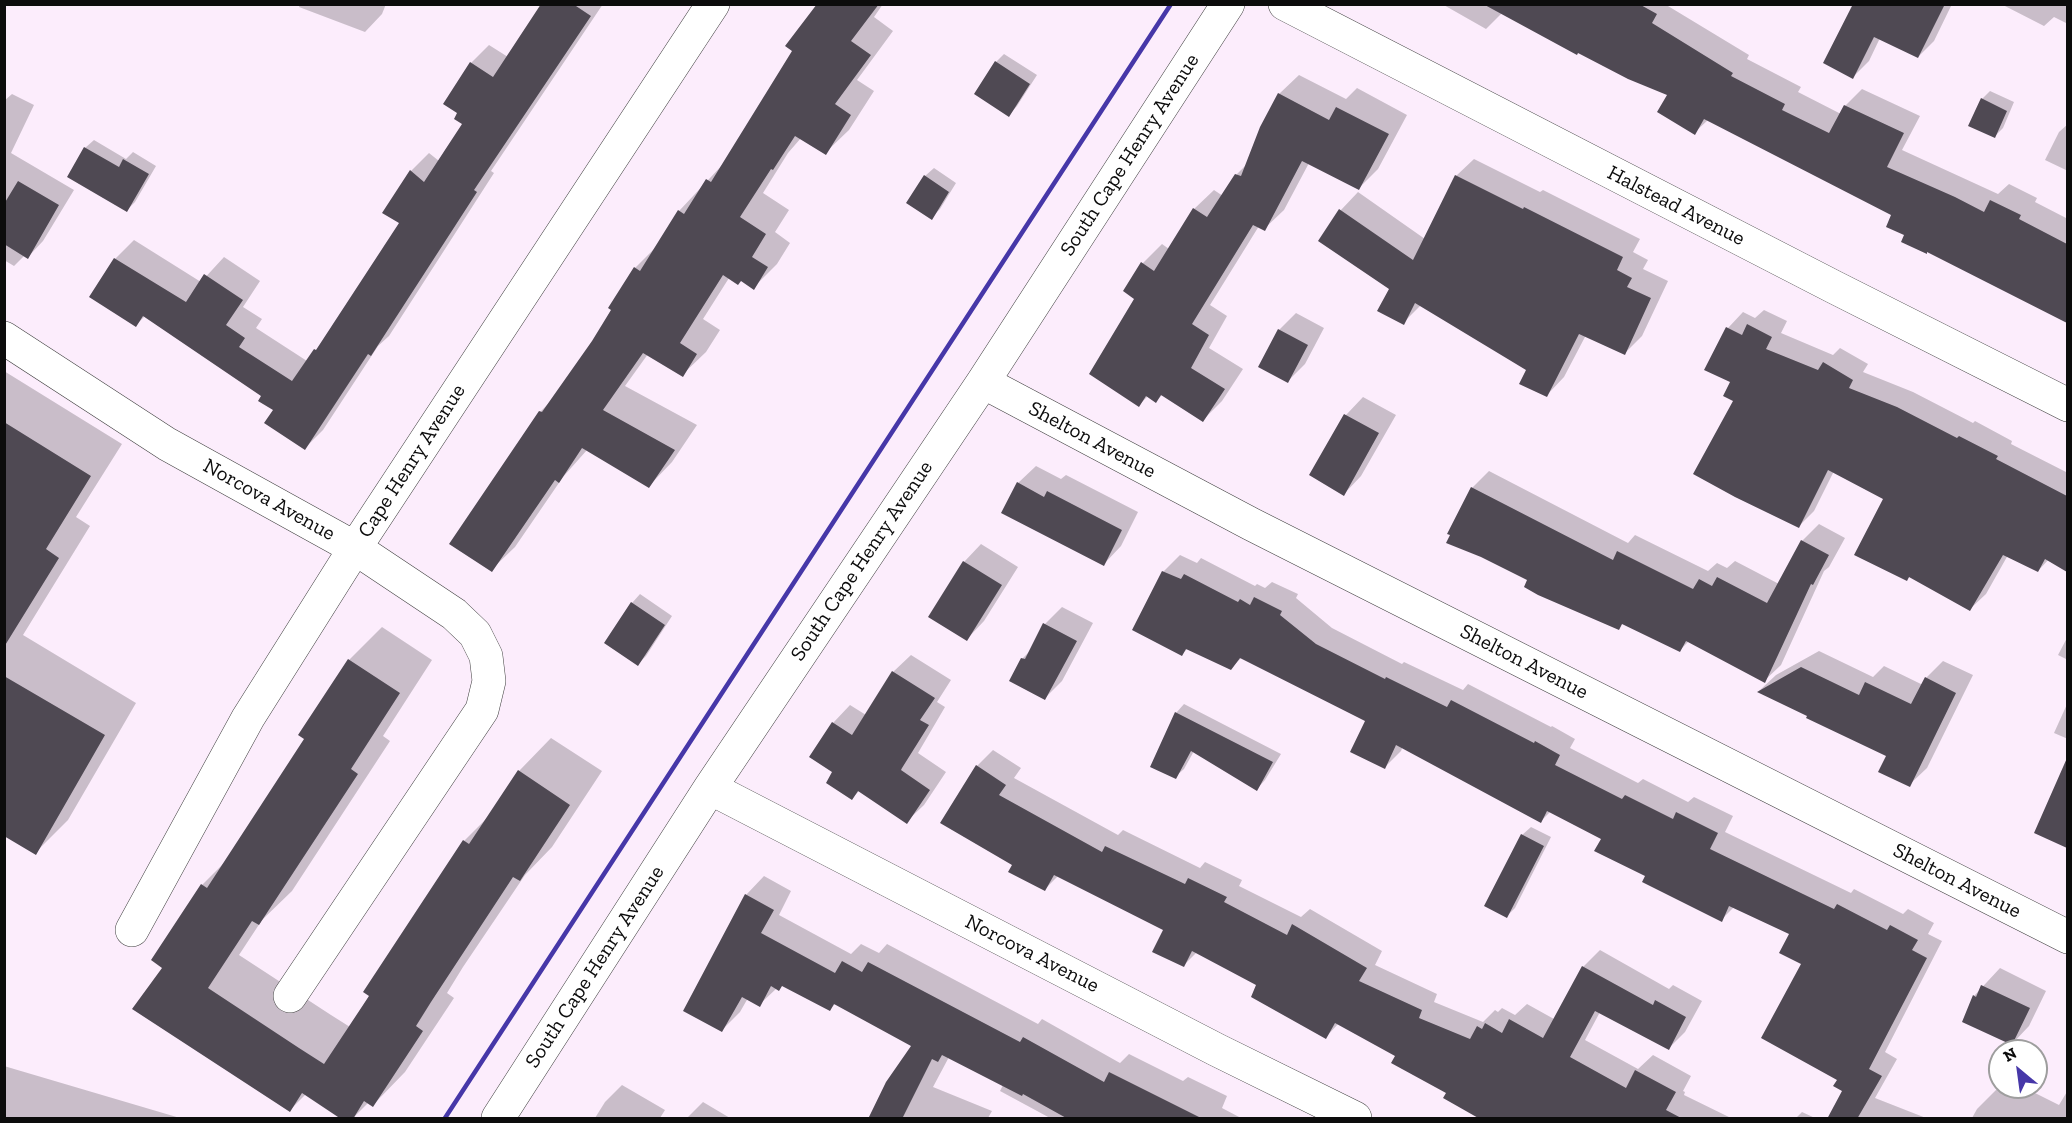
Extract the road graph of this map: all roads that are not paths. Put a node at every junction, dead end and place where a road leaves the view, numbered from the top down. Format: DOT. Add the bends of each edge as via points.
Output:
graph roads {
  1 [pos="712,4"];
  2 [pos="1228,4"];
  3 [pos="1285,4"];
  4 [pos="4,338"];
  5 [pos="982,382"];
  6 [pos="2067,405"];
  7 [pos="355,548"];
  8 [pos="710,788"];
  9 [pos="132,930"];
  10 [pos="2067,937"];
  11 [pos="290,996"];
  12 [pos="498,1119"];
  13 [pos="1355,1119"];
  1 -- 7 [label="street, Cape Henry Avenue"];
  2 -- 5 [label="street, South Cape Henry Avenue"];
  3 -- 6 [label="street, Halstead Avenue"];
  4 -- 7 [label="street, Norcova Avenue" via="167,444"];
  5 -- 8 [label="street, South Cape Henry Avenue"];
  5 -- 10 [label="street, Shelton Avenue" via="1251,524"];
  7 -- 9 [label="street, Cape Henry Avenue" via="248,718"];
  7 -- 11 [label="street, Norcova Avenue" via="454,614 476,634 486,656 489,681 483,710"];
  8 -- 12 [label="street, South Cape Henry Avenue"];
  8 -- 13 [label="street, Norcova Avenue"];
}
